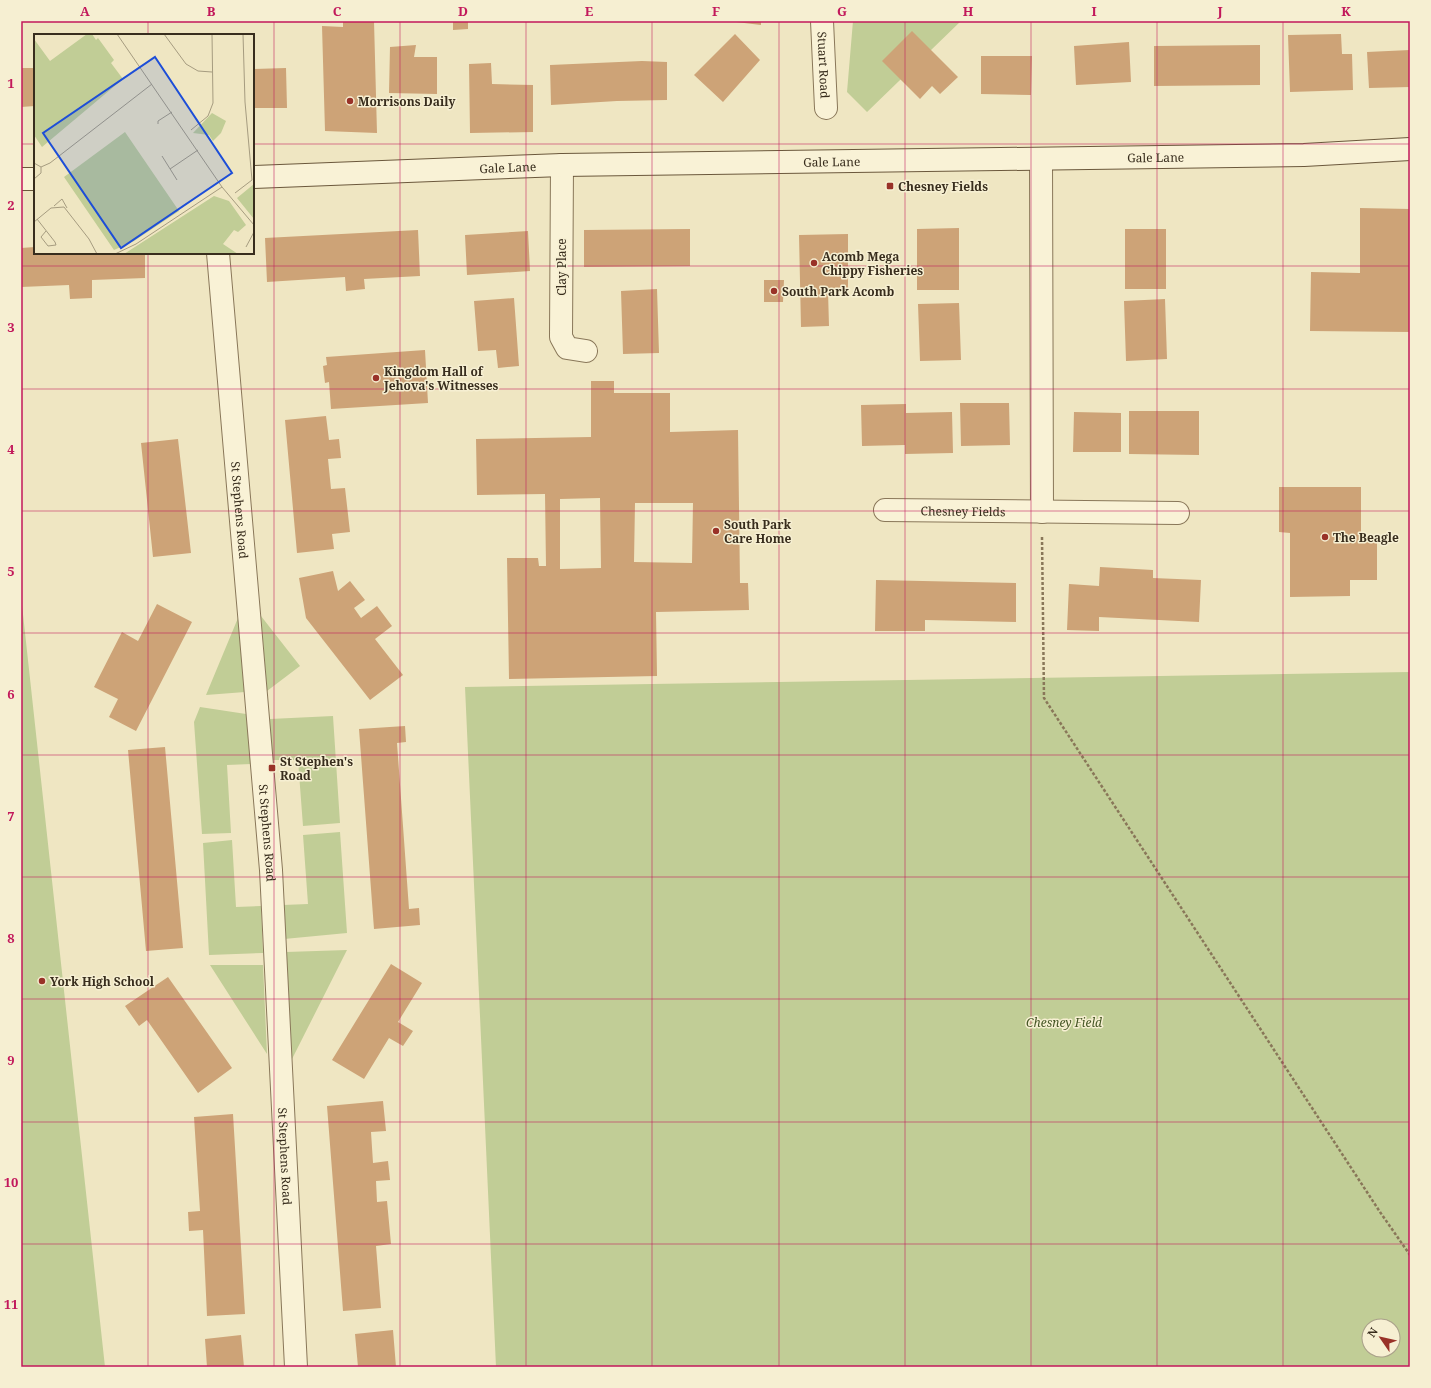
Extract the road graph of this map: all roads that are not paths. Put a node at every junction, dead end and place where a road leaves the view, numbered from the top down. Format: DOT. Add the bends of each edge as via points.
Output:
graph roads {
  1 [pos="822,21"];
  2 [pos="826,108"];
  3 [pos="1410,149"];
  4 [pos="1041,159"];
  5 [pos="562,165"];
  6 [pos="254,177"];
  7 [pos="21,179"];
  8 [pos="34,179"];
  9 [pos="218,254"];
  10 [pos="586,351"];
  11 [pos="885,510"];
  12 [pos="1042,512"];
  13 [pos="1178,513"];
  14 [pos="296,1367"];
  1 -- 2 [label="street, Stuart Road"];
  3 -- 4 [label="street, Gale Lane" via="1304,155"];
  4 -- 5 [label="street, Gale Lane"];
  4 -- 12 [label="street"];
  5 -- 6 [label="street, Gale Lane"];
  5 -- 10 [label="street, Clay Place" via="560,337 568,348"];
  7 -- 8 [label="street"];
  9 -- 14 [label="street, St Stephens Road" via="270,870"];
  11 -- 12 [label="street, Chesney Fields"];
  12 -- 13 [label="street, Chesney Fields"];
}
